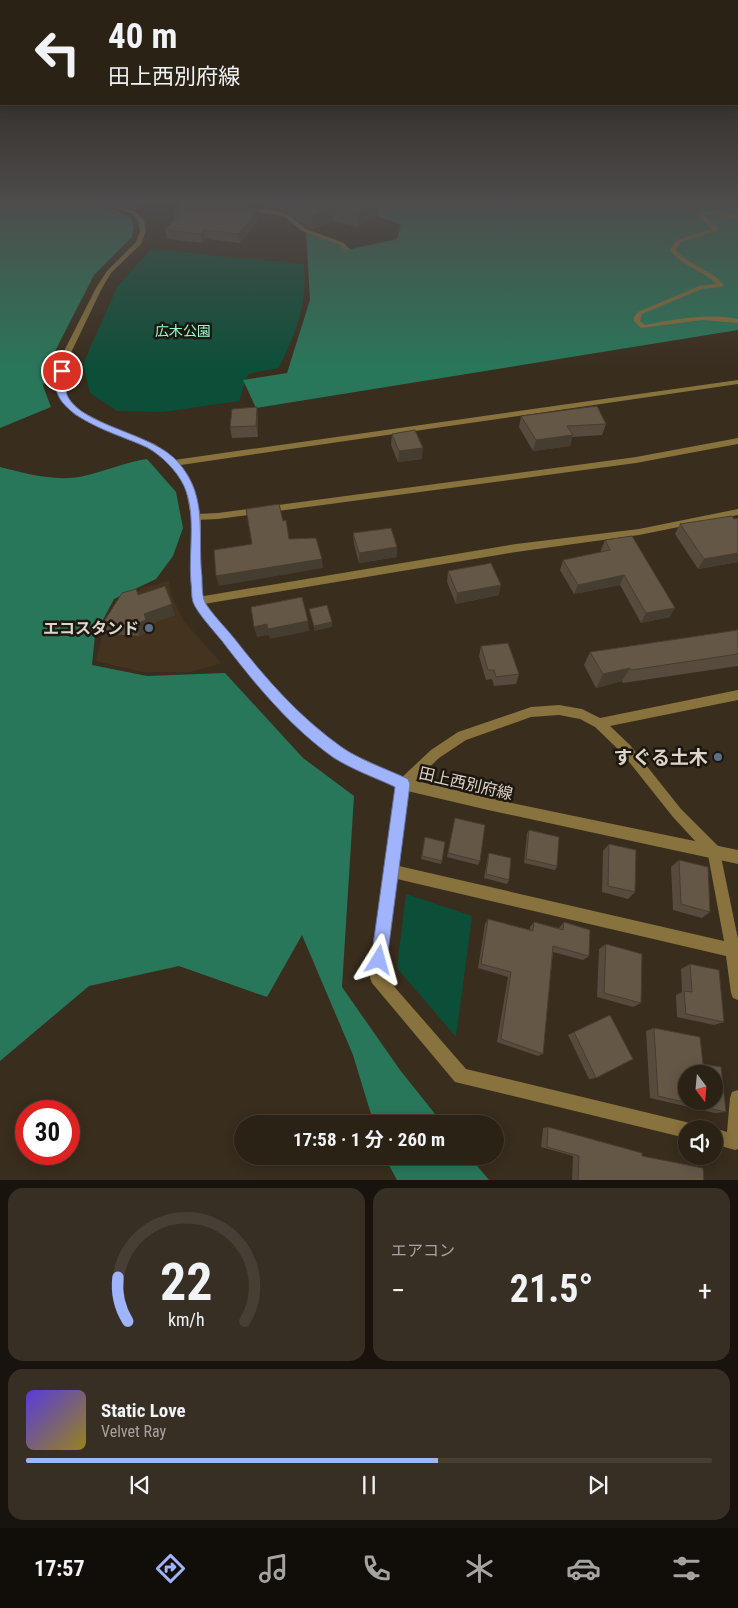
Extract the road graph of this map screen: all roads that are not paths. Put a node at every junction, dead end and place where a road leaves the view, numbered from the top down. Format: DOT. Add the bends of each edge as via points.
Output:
graph roads {
  1 [pos="122,259"];
  2 [pos="680,259"];
  3 [pos="738,321"];
  4 [pos="738,382"];
  5 [pos="738,441"];
  6 [pos="174,463"];
  7 [pos="738,512"];
  8 [pos="196,517"];
  9 [pos="198,601"];
  10 [pos="738,695"];
  11 [pos="599,723"];
  12 [pos="403,784"];
  13 [pos="714,852"];
  14 [pos="738,857"];
  15 [pos="392,871"];
  16 [pos="733,950"];
  17 [pos="738,993"];
  18 [pos="738,1098"];
  19 [pos="678,1128"];
  20 [pos="723,1139"];
  1 -- 6 [label="street" via="99,288 63,361 60,382 64,398 78,413 152,446"];
  2 -- 3 [label="street" via="714,277 721,285 687,292 640,314 637,321 643,327 695,318"];
  4 -- 6 [label="street"];
  5 -- 8 [label="street" via="626,461"];
  6 -- 8 [label="street" via="189,485"];
  7 -- 9 [label="street" via="639,532 516,548"];
  8 -- 9 [label="street"];
  9 -- 12 [label="street, 田上西別府線" via="259,680 298,719 340,753"];
  10 -- 11 [label="street"];
  11 -- 12 [label="street" via="582,714 558,710 531,712 462,736 435,754"];
  11 -- 13 [label="street" via="626,749 676,813"];
  12 -- 13 [label="street, 田上西別府線"];
  12 -- 15 [label="street"];
  13 -- 14 [label="street, 田上西別府線"];
  13 -- 16 [label="street"];
  15 -- 16 [label="street"];
  15 -- 19 [label="street" via="377,978 461,1076"];
  16 -- 17 [label="street"];
  18 -- 20 [label="street" via="735,1142"];
}
